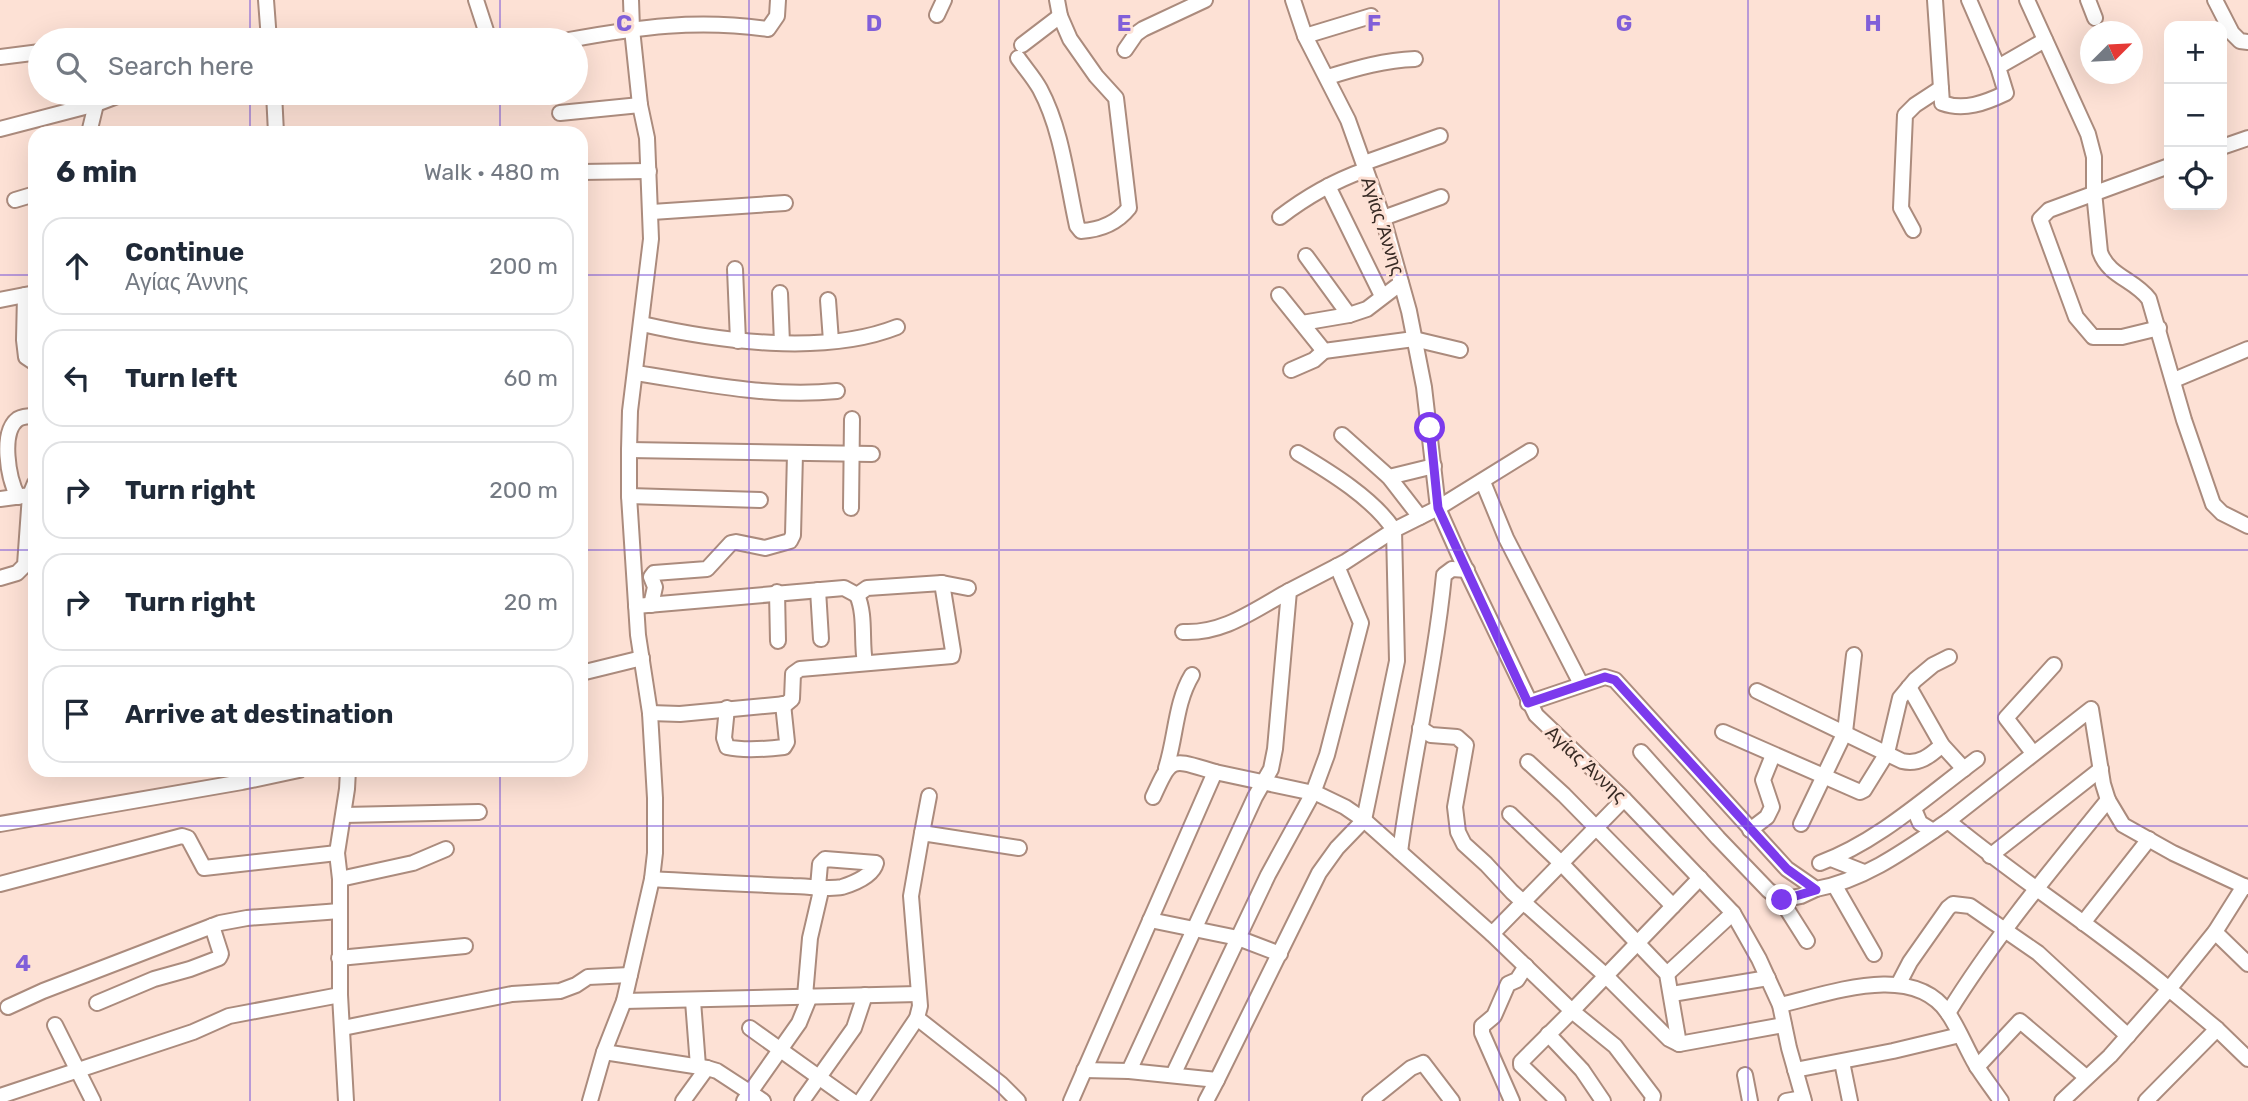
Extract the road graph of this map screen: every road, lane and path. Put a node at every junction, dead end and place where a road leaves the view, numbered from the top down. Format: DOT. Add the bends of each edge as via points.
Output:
graph roads {
  1 [pos="266,0"];
  2 [pos="476,0"];
  3 [pos="631,0"];
  4 [pos="778,0"];
  5 [pos="944,0"];
  6 [pos="1057,0"];
  7 [pos="1206,0"];
  8 [pos="1293,0"];
  9 [pos="1935,0"];
  10 [pos="1969,0"];
  11 [pos="2027,0"];
  12 [pos="2088,0"];
  13 [pos="2215,0"];
  14 [pos="937,15"];
  15 [pos="1060,16"];
  16 [pos="1371,16"];
  17 [pos="2095,18"];
  18 [pos="268,28"];
  19 [pos="483,28"];
  20 [pos="632,29"];
  21 [pos="1305,36"];
  22 [pos="588,37"];
  23 [pos="2045,40"];
  24 [pos="2248,42"];
  25 [pos="1125,50"];
  26 [pos="28,54"];
  27 [pos="0,57"];
  28 [pos="1415,60"];
  29 [pos="1998,67"];
  30 [pos="1328,77"];
  31 [pos="1941,88"];
  32 [pos="92,105"];
  33 [pos="96,105"];
  34 [pos="276,105"];
  35 [pos="640,105"];
  36 [pos="561,113"];
  37 [pos="91,126"];
  38 [pos="276,126"];
  39 [pos="0,129"];
  40 [pos="1440,136"];
  41 [pos="2248,138"];
  42 [pos="2227,145"];
  43 [pos="1364,167"];
  44 [pos="2164,168"];
  45 [pos="649,171"];
  46 [pos="588,172"];
  47 [pos="1328,186"];
  48 [pos="2094,192"];
  49 [pos="28,196"];
  50 [pos="1441,197"];
  51 [pos="15,200"];
  52 [pos="785,203"];
  53 [pos="652,212"];
  54 [pos="1280,217"];
  55 [pos="1383,218"];
  56 [pos="1913,230"];
  57 [pos="1306,257"];
  58 [pos="735,269"];
  59 [pos="1401,283"];
  60 [pos="780,293"];
  61 [pos="28,294"];
  62 [pos="1279,295"];
  63 [pos="1382,296"];
  64 [pos="0,300"];
  65 [pos="828,300"];
  66 [pos="28,309"];
  67 [pos="1349,315"];
  68 [pos="1302,323"];
  69 [pos="642,324"];
  70 [pos="897,327"];
  71 [pos="2159,328"];
  72 [pos="1415,340"];
  73 [pos="738,341"];
  74 [pos="831,341"];
  75 [pos="782,343"];
  76 [pos="2248,349"];
  77 [pos="1460,350"];
  78 [pos="1324,351"];
  79 [pos="28,358"];
  80 [pos="1291,370"];
  81 [pos="635,373"];
  82 [pos="2174,380"];
  83 [pos="837,391"];
  84 [pos="28,416"];
  85 [pos="852,419"];
  86 [pos="1342,435"];
  87 [pos="629,450"];
  88 [pos="1530,451"];
  89 [pos="2,453"];
  90 [pos="1298,453"];
  91 [pos="795,454"];
  92 [pos="851,454"];
  93 [pos="872,454"];
  94 [pos="1434,466"];
  95 [pos="1389,477"];
  96 [pos="1483,482"];
  97 [pos="28,492"];
  98 [pos="629,496"];
  99 [pos="0,499"];
  100 [pos="760,500"];
  101 [pos="851,508"];
  102 [pos="1438,508"];
  103 [pos="1420,517"];
  104 [pos="2248,526"];
  105 [pos="1394,530"];
  106 [pos="28,542"];
  107 [pos="1337,566"];
  108 [pos="1467,570"];
  109 [pos="0,578"];
  110 [pos="942,583"];
  111 [pos="968,588"];
  112 [pos="818,590"];
  113 [pos="1289,591"];
  114 [pos="777,592"];
  115 [pos="857,595"];
  116 [pos="651,605"];
  117 [pos="636,606"];
  118 [pos="1183,632"];
  119 [pos="821,639"];
  120 [pos="778,641"];
  121 [pos="1854,654"];
  122 [pos="1950,657"];
  123 [pos="642,658"];
  124 [pos="865,663"];
  125 [pos="2054,664"];
  126 [pos="588,671"];
  127 [pos="1192,676"];
  128 [pos="1581,684"];
  129 [pos="1909,687"];
  130 [pos="1757,691"];
  131 [pos="1528,703"];
  132 [pos="783,704"];
  133 [pos="727,708"];
  134 [pos="650,713"];
  135 [pos="1420,728"];
  136 [pos="1845,732"];
  137 [pos="1723,733"];
  138 [pos="1942,745"];
  139 [pos="1641,752"];
  140 [pos="1888,753"];
  141 [pos="2033,753"];
  142 [pos="1773,755"];
  143 [pos="1977,759"];
  144 [pos="1528,762"];
  145 [pos="1166,768"];
  146 [pos="1964,769"];
  147 [pos="2101,769"];
  148 [pos="1215,772"];
  149 [pos="1825,776"];
  150 [pos="266,777"];
  151 [pos="347,777"];
  152 [pos="1265,782"];
  153 [pos="1313,793"];
  154 [pos="929,796"];
  155 [pos="1153,797"];
  156 [pos="1624,799"];
  157 [pos="2108,800"];
  158 [pos="1913,809"];
  159 [pos="479,812"];
  160 [pos="1510,814"];
  161 [pos="344,815"];
  162 [pos="1364,820"];
  163 [pos="1948,821"];
  164 [pos="0,824"];
  165 [pos="1801,824"];
  166 [pos="1595,828"];
  167 [pos="1751,830"];
  168 [pos="1933,831"];
  169 [pos="922,832"];
  170 [pos="2149,839"];
  171 [pos="1858,845"];
  172 [pos="1019,848"];
  173 [pos="446,849"];
  174 [pos="1400,852"];
  175 [pos="337,853"];
  176 [pos="1990,856"];
  177 [pos="1561,863"];
  178 [pos="1864,872"];
  179 [pos="1700,878"];
  180 [pos="340,879"];
  181 [pos="652,879"];
  182 [pos="0,884"];
  183 [pos="1835,886"];
  184 [pos="2246,886"];
  185 [pos="2035,888"];
  186 [pos="1816,890"];
  187 [pos="1782,900"];
  188 [pos="1524,902"];
  189 [pos="1673,906"];
  190 [pos="340,911"];
  191 [pos="1733,913"];
  192 [pos="1150,920"];
  193 [pos="2083,923"];
  194 [pos="212,926"];
  195 [pos="1195,931"];
  196 [pos="2004,931"];
  197 [pos="2215,932"];
  198 [pos="1493,934"];
  199 [pos="1237,938"];
  200 [pos="1807,941"];
  201 [pos="1637,944"];
  202 [pos="465,946"];
  203 [pos="1280,954"];
  204 [pos="1874,954"];
  205 [pos="339,958"];
  206 [pos="2248,964"];
  207 [pos="1525,966"];
  208 [pos="1667,974"];
  209 [pos="630,975"];
  210 [pos="1605,975"];
  211 [pos="1768,978"];
  212 [pos="1898,985"];
  213 [pos="2169,989"];
  214 [pos="918,994"];
  215 [pos="340,995"];
  216 [pos="866,995"];
  217 [pos="1672,995"];
  218 [pos="808,996"];
  219 [pos="624,1001"];
  220 [pos="693,1001"];
  221 [pos="97,1003"];
  222 [pos="1780,1005"];
  223 [pos="8,1007"];
  224 [pos="1572,1011"];
  225 [pos="1948,1013"];
  226 [pos="917,1018"];
  227 [pos="55,1025"];
  228 [pos="1784,1025"];
  229 [pos="343,1028"];
  230 [pos="750,1028"];
  231 [pos="2217,1029"];
  232 [pos="1548,1034"];
  233 [pos="1959,1035"];
  234 [pos="2127,1036"];
  235 [pos="1679,1044"];
  236 [pos="779,1050"];
  237 [pos="604,1052"];
  238 [pos="2248,1059"];
  239 [pos="1842,1062"];
  240 [pos="703,1067"];
  241 [pos="1978,1067"];
  242 [pos="78,1069"];
  243 [pos="1084,1070"];
  244 [pos="1795,1070"];
  245 [pos="1129,1071"];
  246 [pos="1173,1075"];
  247 [pos="1745,1075"];
  248 [pos="2086,1077"];
  249 [pos="820,1078"];
  250 [pos="1217,1080"];
  251 [pos="0,1096"];
  252 [pos="747,1097"];
  253 [pos="1803,1099"];
  254 [pos="93,1101"];
  255 [pos="346,1101"];
  256 [pos="589,1101"];
  257 [pos="682,1101"];
  258 [pos="763,1101"];
  259 [pos="802,1101"];
  260 [pos="852,1101"];
  261 [pos="861,1101"];
  262 [pos="1018,1101"];
  263 [pos="1071,1101"];
  264 [pos="1206,1101"];
  265 [pos="1370,1101"];
  266 [pos="1452,1101"];
  267 [pos="1512,1101"];
  268 [pos="1558,1101"];
  269 [pos="1603,1101"];
  270 [pos="1652,1101"];
  271 [pos="1750,1101"];
  272 [pos="1786,1101"];
  273 [pos="1850,1101"];
  274 [pos="2001,1101"];
  275 [pos="2062,1101"];
  276 [pos="2146,1101"];
  1 -- 18 [label="street"];
  2 -- 19 [label="street"];
  3 -- 20 [label="street"];
  4 -- 20 [label="street" via="777,16 768,29 699,23"];
  5 -- 14 [label="street"];
  6 -- 15 [label="street"];
  7 -- 25 [label="street" via="1143,29"];
  8 -- 21 [label="street, Αγίας Άννης"];
  9 -- 31 [label="street"];
  10 -- 29 [label="street"];
  11 -- 23 [label="street"];
  12 -- 17 [label="street"];
  13 -- 24 [label="street" via="2232,33"];
  15 -- 15 [label="street" via="1082,57 1116,98 1129,208 1094,230 1081,231 1077,226 1048,109 1020,52"];
  16 -- 21 [label="street"];
  20 -- 22 [label="street"];
  20 -- 35 [label="street"];
  21 -- 30 [label="street, Αγίας Άννης"];
  23 -- 29 [label="street"];
  23 -- 48 [label="street" via="2088,134 2094,157"];
  26 -- 27 [label="street"];
  28 -- 30 [label="street" via="1366,66"];
  29 -- 31 [label="street" via="2006,93 1996,98 1954,107 1942,103"];
  30 -- 43 [label="street, Αγίας Άννης"];
  31 -- 56 [label="street" via="1905,115 1901,208"];
  32 -- 39 [label="street"];
  33 -- 37 [label="street"];
  34 -- 38 [label="street"];
  35 -- 36 [label="street"];
  35 -- 45 [label="street"];
  40 -- 43 [label="street"];
  41 -- 42 [label="street"];
  43 -- 47 [label="street"];
  43 -- 55 [label="street, Αγίας Άννης"];
  44 -- 48 [label="street"];
  45 -- 46 [label="street"];
  45 -- 53 [label="street"];
  47 -- 54 [label="street"];
  47 -- 63 [label="street"];
  48 -- 71 [label="street" via="2103,261 2140,287"];
  48 -- 71 [label="street" via="2049,210 2040,219 2076,317 2093,337 2122,337"];
  49 -- 51 [label="street"];
  50 -- 55 [label="street"];
  52 -- 53 [label="street"];
  53 -- 69 [label="street"];
  55 -- 59 [label="street, Αγίας Άννης"];
  57 -- 67 [label="street"];
  58 -- 73 [label="street"];
  59 -- 63 [label="street"];
  59 -- 72 [label="street, Αγίας Άννης"];
  60 -- 75 [label="street"];
  61 -- 64 [label="street"];
  62 -- 68 [label="street"];
  63 -- 67 [label="street" via="1367,309"];
  65 -- 74 [label="street"];
  66 -- 79 [label="street" via="24,340"];
  67 -- 68 [label="street"];
  68 -- 78 [label="street"];
  69 -- 73 [label="street"];
  69 -- 81 [label="street"];
  70 -- 74 [label="street" via="875,336"];
  71 -- 82 [label="street"];
  72 -- 77 [label="street"];
  72 -- 78 [label="street"];
  72 -- 94 [label="street, Αγίας Άννης"];
  73 -- 75 [label="street"];
  74 -- 75 [label="street"];
  76 -- 82 [label="street"];
  78 -- 80 [label="street"];
  81 -- 83 [label="street" via="790,395"];
  81 -- 87 [label="street"];
  82 -- 104 [label="street" via="2213,504"];
  84 -- 89 [label="street" via="16,419 8,428"];
  85 -- 92 [label="street"];
  86 -- 95 [label="street"];
  87 -- 91 [label="street"];
  87 -- 98 [label="street"];
  88 -- 96 [label="street"];
  89 -- 97 [label="street" via="9,480"];
  90 -- 105 [label="street" via="1367,500"];
  91 -- 92 [label="street"];
  91 -- 116 [label="street" via="790,541 765,548 731,543 707,569 654,573"];
  92 -- 93 [label="street"];
  92 -- 101 [label="street"];
  94 -- 95 [label="street"];
  94 -- 102 [label="street, Αγίας Άννης"];
  95 -- 103 [label="street"];
  96 -- 102 [label="street"];
  96 -- 128 [label="street" via="1511,550"];
  97 -- 99 [label="street"];
  98 -- 100 [label="street"];
  98 -- 117 [label="street"];
  102 -- 103 [label="street"];
  102 -- 108 [label="street, Αγίας Άννης"];
  103 -- 105 [label="street"];
  105 -- 107 [label="street"];
  105 -- 162 [label="street" via="1397,661"];
  106 -- 109 [label="street" via="25,565 18,573"];
  107 -- 113 [label="street"];
  107 -- 153 [label="street" via="1361,623"];
  108 -- 131 [label="street, Αγίας Άννης"];
  108 -- 135 [label="street" via="1452,569 1444,575"];
  110 -- 111 [label="street"];
  110 -- 115 [label="street" via="867,588"];
  110 -- 124 [label="street" via="952,656"];
  112 -- 114 [label="street"];
  112 -- 115 [label="street" via="844,588"];
  112 -- 119 [label="street"];
  113 -- 118 [label="street" via="1220,629"];
  113 -- 152 [label="street" via="1275,749"];
  114 -- 116 [label="street"];
  114 -- 120 [label="street"];
  115 -- 124 [label="street"];
  116 -- 117 [label="street"];
  117 -- 123 [label="street"];
  121 -- 136 [label="street"];
  122 -- 129 [label="street" via="1933,665"];
  123 -- 126 [label="street"];
  123 -- 134 [label="street"];
  124 -- 132 [label="street" via="800,669 793,674 792,699"];
  125 -- 141 [label="street" via="2006,718"];
  127 -- 145 [label="street" via="1182,695"];
  128 -- 131 [label="street"];
  128 -- 167 [label="street" via="1605,677 1615,680"];
  129 -- 138 [label="street"];
  129 -- 140 [label="street" via="1896,708"];
  130 -- 136 [label="street"];
  131 -- 156 [label="street, Αγίας Άννης" via="1544,725"];
  132 -- 133 [label="street"];
  132 -- 133 [label="street" via="787,742 785,747 775,748 727,747"];
  133 -- 134 [label="street"];
  134 -- 181 [label="street" via="657,829"];
  135 -- 174 [label="street"];
  135 -- 188 [label="street" via="1465,742 1455,807 1458,832 1464,844"];
  136 -- 140 [label="street"];
  136 -- 149 [label="street"];
  137 -- 142 [label="street"];
  138 -- 140 [label="street" via="1912,763"];
  138 -- 146 [label="street"];
  139 -- 187 [label="street" via="1718,838"];
  140 -- 149 [label="street" via="1860,792"];
  141 -- 147 [label="street" via="2091,709"];
  141 -- 163 [label="street"];
  142 -- 149 [label="street"];
  142 -- 167 [label="street" via="1763,780 1772,807"];
  143 -- 146 [label="street"];
  144 -- 166 [label="street"];
  145 -- 148 [label="street" via="1179,763"];
  145 -- 155 [label="street"];
  146 -- 158 [label="street"];
  147 -- 157 [label="street"];
  147 -- 176 [label="street"];
  148 -- 152 [label="street"];
  148 -- 192 [label="street"];
  149 -- 165 [label="street"];
  150 -- 164 [label="street"];
  151 -- 161 [label="street"];
  152 -- 153 [label="street"];
  152 -- 195 [label="street"];
  153 -- 162 [label="street"];
  153 -- 199 [label="street"];
  154 -- 169 [label="street"];
  156 -- 166 [label="street"];
  156 -- 179 [label="street, Αγίας Άννης"];
  157 -- 170 [label="street" via="2123,825"];
  157 -- 185 [label="street"];
  158 -- 168 [label="street" via="1920,823"];
  158 -- 171 [label="street"];
  159 -- 161 [label="street"];
  160 -- 177 [label="street"];
  161 -- 175 [label="street"];
  162 -- 174 [label="street"];
  162 -- 203 [label="street" via="1319,873"];
  163 -- 168 [label="street"];
  163 -- 176 [label="street"];
  166 -- 177 [label="street"];
  166 -- 189 [label="street"];
  167 -- 186 [label="street" via="1787,869"];
  168 -- 178 [label="street"];
  169 -- 172 [label="street"];
  169 -- 214 [label="street" via="911,896"];
  170 -- 184 [label="street"];
  170 -- 193 [label="street"];
  171 -- 178 [label="street"];
  171 -- 178 [label="street" via="1825,861"];
  173 -- 180 [label="street" via="413,863"];
  174 -- 198 [label="street"];
  175 -- 180 [label="street"];
  175 -- 182 [label="street" via="204,868 188,838 182,836"];
  176 -- 185 [label="street"];
  177 -- 188 [label="street"];
  177 -- 201 [label="street"];
  178 -- 183 [label="street"];
  179 -- 189 [label="street"];
  179 -- 191 [label="street, Αγίας Άννης"];
  180 -- 190 [label="street"];
  181 -- 209 [label="street"];
  181 -- 218 [label="street" via="818,887"];
  183 -- 186 [label="street"];
  183 -- 204 [label="street"];
  184 -- 197 [label="street"];
  185 -- 193 [label="street"];
  185 -- 196 [label="street"];
  186 -- 187 [label="street"];
  187 -- 200 [label="street"];
  188 -- 198 [label="street"];
  188 -- 210 [label="street"];
  189 -- 201 [label="street"];
  190 -- 194 [label="street" via="247,918"];
  190 -- 205 [label="street"];
  191 -- 208 [label="street"];
  191 -- 211 [label="street, Αγίας Άννης"];
  192 -- 195 [label="street"];
  192 -- 243 [label="street"];
  193 -- 213 [label="street"];
  194 -- 221 [label="street" via="219,958"];
  194 -- 223 [label="street"];
  195 -- 199 [label="street"];
  195 -- 245 [label="street"];
  196 -- 212 [label="street" via="1970,906 1953,904"];
  196 -- 225 [label="street"];
  196 -- 234 [label="street" via="2055,967"];
  197 -- 206 [label="street"];
  197 -- 213 [label="street"];
  198 -- 207 [label="street"];
  199 -- 203 [label="street"];
  199 -- 246 [label="street"];
  201 -- 208 [label="street"];
  201 -- 210 [label="street"];
  202 -- 205 [label="street"];
  203 -- 250 [label="street"];
  205 -- 215 [label="street"];
  207 -- 224 [label="street"];
  207 -- 267 [label="street" via="1517,980 1508,984 1494,1016 1482,1026"];
  208 -- 217 [label="street"];
  209 -- 219 [label="street"];
  209 -- 229 [label="street" via="588,977 560,991 513,994"];
  210 -- 224 [label="street"];
  210 -- 235 [label="street" via="1669,1040"];
  211 -- 217 [label="street"];
  211 -- 222 [label="street, Αγίας Άννης"];
  212 -- 222 [label="street" via="1869,985"];
  212 -- 225 [label="street" via="1930,994"];
  213 -- 231 [label="street"];
  213 -- 234 [label="street"];
  214 -- 216 [label="street"];
  214 -- 226 [label="street"];
  215 -- 229 [label="street"];
  215 -- 242 [label="street" via="229,1016"];
  216 -- 218 [label="street"];
  216 -- 249 [label="street" via="853,1028"];
  217 -- 235 [label="street"];
  218 -- 220 [label="street"];
  218 -- 236 [label="street" via="799,1023"];
  219 -- 220 [label="street"];
  219 -- 237 [label="street"];
  220 -- 240 [label="street"];
  222 -- 228 [label="street, Αγίας Άννης"];
  224 -- 232 [label="street"];
  224 -- 270 [label="street" via="1615,1046 1642,1079"];
  225 -- 233 [label="street"];
  226 -- 261 [label="street"];
  226 -- 262 [label="street"];
  227 -- 242 [label="street"];
  228 -- 235 [label="street"];
  228 -- 244 [label="street, Αγίας Άννης"];
  229 -- 255 [label="street"];
  230 -- 236 [label="street"];
  231 -- 238 [label="street"];
  231 -- 276 [label="street"];
  232 -- 268 [label="street" via="1521,1065"];
  232 -- 269 [label="street"];
  233 -- 239 [label="street"];
  233 -- 241 [label="street"];
  234 -- 248 [label="street"];
  236 -- 249 [label="street"];
  236 -- 252 [label="street"];
  237 -- 240 [label="street"];
  237 -- 256 [label="street"];
  239 -- 244 [label="street"];
  239 -- 273 [label="street"];
  240 -- 252 [label="street" via="717,1071"];
  240 -- 257 [label="street"];
  241 -- 248 [label="street" via="2020,1021"];
  241 -- 274 [label="street"];
  242 -- 251 [label="street"];
  242 -- 254 [label="street"];
  243 -- 245 [label="street"];
  243 -- 263 [label="street"];
  244 -- 253 [label="street, Αγίας Άννης"];
  245 -- 246 [label="street"];
  246 -- 250 [label="street"];
  247 -- 271 [label="street"];
  248 -- 275 [label="street"];
  249 -- 259 [label="street"];
  249 -- 260 [label="street"];
  250 -- 264 [label="street"];
  252 -- 258 [label="street"];
  253 -- 272 [label="street"];
  265 -- 266 [label="street" via="1423,1063"];
}
